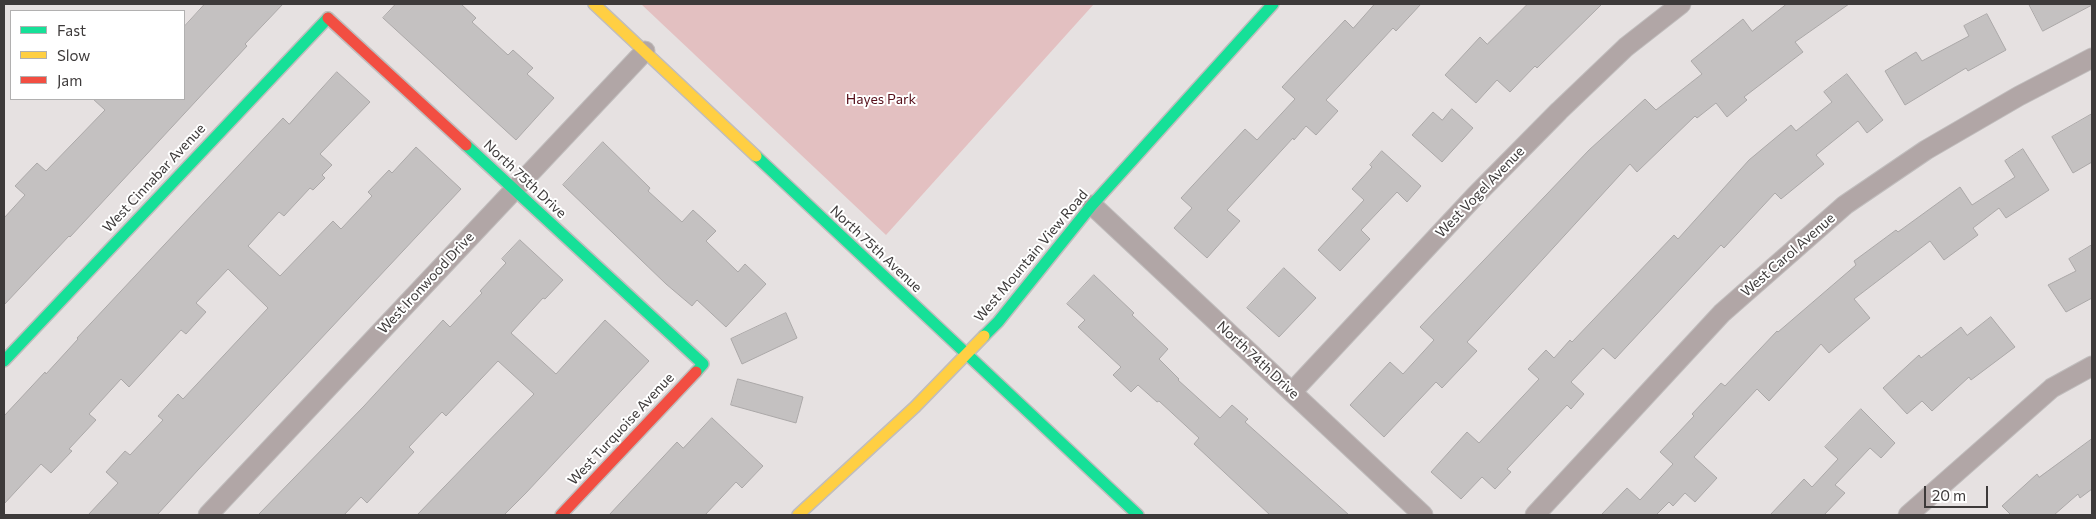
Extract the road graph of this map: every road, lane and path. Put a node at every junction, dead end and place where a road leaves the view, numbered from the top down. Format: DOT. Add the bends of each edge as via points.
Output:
graph roads {
  1 [pos="594,4"];
  2 [pos="1273,4"];
  3 [pos="1681,4"];
  4 [pos="327,17"];
  5 [pos="645,51"];
  6 [pos="2092,58"];
  7 [pos="514,190"];
  8 [pos="1092,205"];
  9 [pos="966,355"];
  10 [pos="4,361"];
  11 [pos="703,364"];
  12 [pos="2092,366"];
  13 [pos="1292,392"];
  14 [pos="208,515"];
  15 [pos="561,515"];
  16 [pos="798,515"];
  17 [pos="1138,515"];
  18 [pos="1423,515"];
  19 [pos="1534,515"];
  20 [pos="1908,515"];
  1 -- 5 [label="street, North 75th Avenue"];
  2 -- 8 [label="street, West Mountain View Road"];
  3 -- 13 [label="street, West Vogel Avenue" via="1626,47 1559,111"];
  4 -- 7 [label="street, North 75th Drive"];
  4 -- 10 [label="street, West Cinnabar Avenue"];
  5 -- 7 [label="street, West Ironwood Drive"];
  5 -- 9 [label="street, North 75th Avenue"];
  6 -- 19 [label="street, West Carol Avenue" via="1926,150 1845,205 1722,313"];
  7 -- 11 [label="street, North 75th Drive"];
  7 -- 14 [label="street, West Ironwood Drive"];
  8 -- 9 [label="street, West Mountain View Road" via="998,322"];
  8 -- 13 [label="street, North 74th Drive"];
  9 -- 16 [label="street, West Mountain View Road"];
  9 -- 17 [label="street, North 75th Avenue"];
  11 -- 15 [label="street, West Turquoise Avenue"];
  12 -- 20 [label="street" via="2052,388"];
  13 -- 18 [label="street, North 74th Drive"];
}
